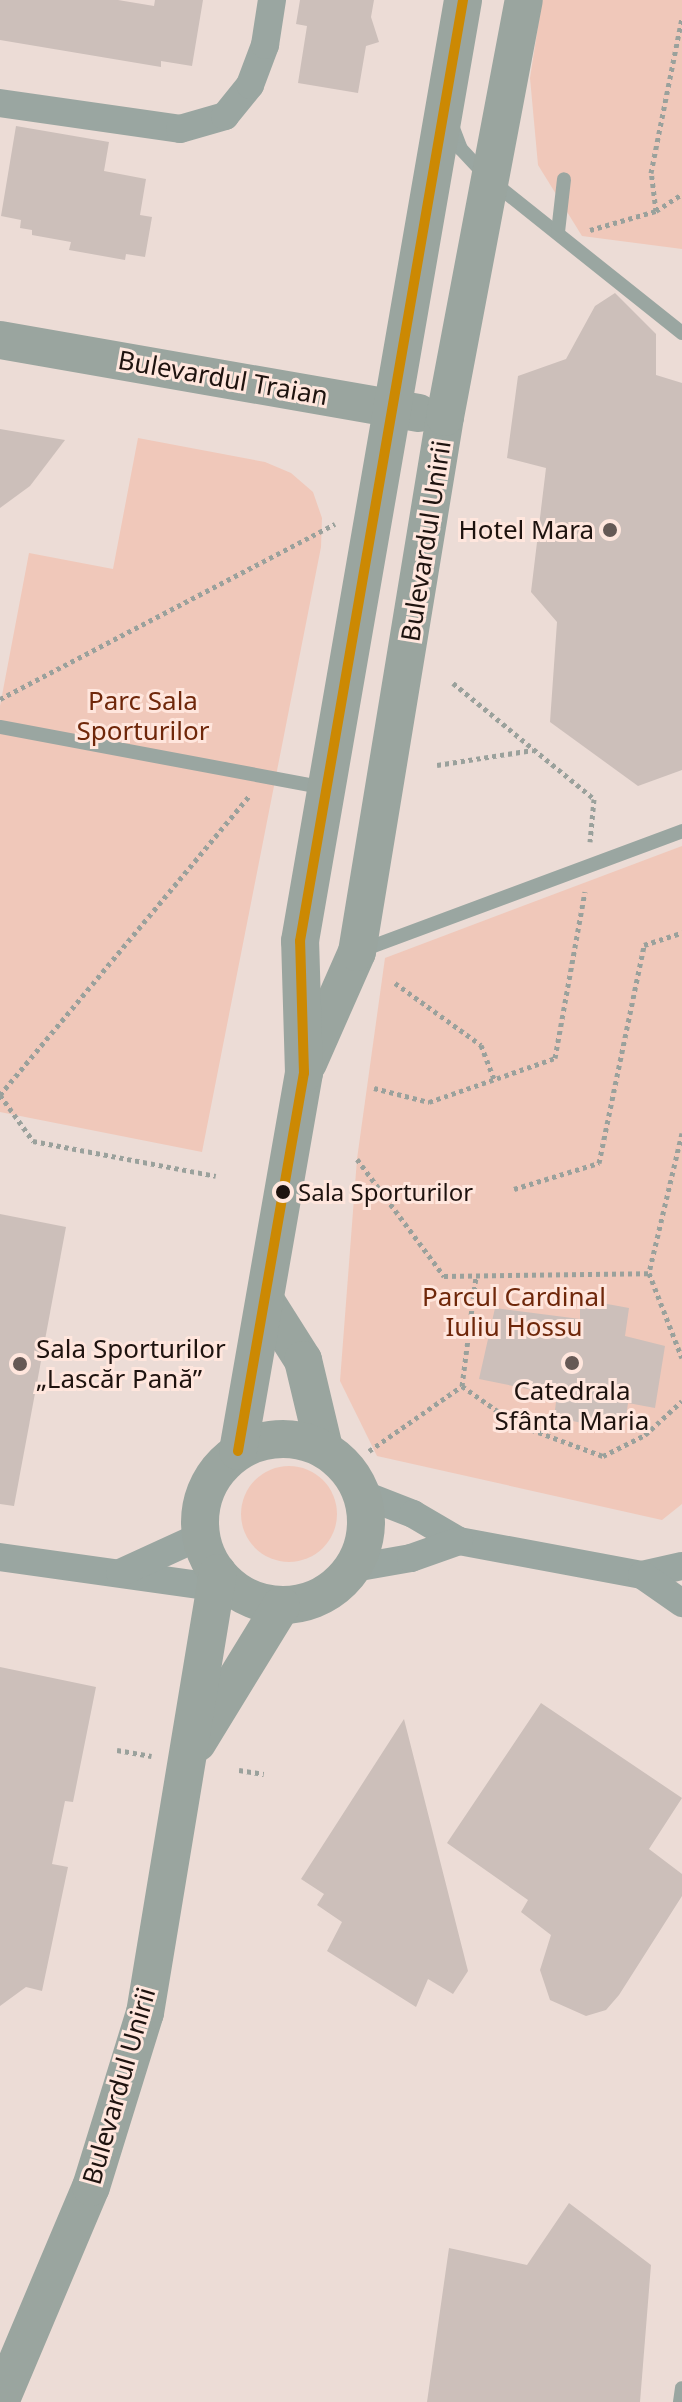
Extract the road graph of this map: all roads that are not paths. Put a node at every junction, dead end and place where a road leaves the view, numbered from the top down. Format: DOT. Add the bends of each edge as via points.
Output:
graph roads {
  1 [pos="272,0"];
  2 [pos="463,0"];
  3 [pos="524,0"];
  4 [pos="0,103"];
  5 [pos="446,111"];
  6 [pos="489,179"];
  7 [pos="564,179"];
  8 [pos="562,235"];
  9 [pos="682,333"];
  10 [pos="0,340"];
  11 [pos="395,409"];
  12 [pos="445,417"];
  13 [pos="0,727"];
  14 [pos="327,788"];
  15 [pos="682,831"];
  16 [pos="357,952"];
  17 [pos="304,1073"];
  18 [pos="265,1300"];
  19 [pos="324,1448"];
  20 [pos="238,1451"];
  21 [pos="362,1494"];
  22 [pos="201,1536"];
  23 [pos="459,1541"];
  24 [pos="0,1557"];
  25 [pos="682,1566"];
  26 [pos="354,1568"];
  27 [pos="119,1574"];
  28 [pos="642,1575"];
  29 [pos="223,1584"];
  30 [pos="682,1603"];
  31 [pos="281,1606"];
  32 [pos="170,1756"];
  33 [pos="682,2388"];
  34 [pos="0,2402"];
  35 [pos="680,2402"];
  1 -- 4 [label="street" via="265,45 250,85 225,116 180,129"];
  2 -- 5 [label="main road, Bulevardul Unirii"];
  3 -- 6 [label="main road, Bulevardul Unirii"];
  5 -- 6 [label="lane" via="461,149"];
  5 -- 11 [label="main road, Bulevardul Unirii"];
  6 -- 8 [label="lane"];
  6 -- 12 [label="main road, Bulevardul Unirii"];
  7 -- 8 [label="lane"];
  8 -- 9 [label="lane"];
  10 -- 11 [label="main road, Bulevardul Traian"];
  11 -- 12 [label="main road, Bulevardul Traian"];
  11 -- 14 [label="main road, Bulevardul Unirii"];
  12 -- 16 [label="main road, Bulevardul Unirii"];
  13 -- 14 [label="lane"];
  14 -- 17 [label="main road, Bulevardul Unirii" via="300,941"];
  15 -- 16 [label="lane"];
  16 -- 17 [label="main road, Bulevardul Unirii"];
  17 -- 18 [label="main road, Bulevardul Unirii"];
  18 -- 19 [label="main road" via="303,1360"];
  18 -- 20 [label="main road, Bulevardul Unirii"];
  19 -- 20 [label="main road" via="281,1438"];
  19 -- 21 [label="main road" via="353,1475"];
  20 -- 22 [label="main road" via="206,1488"];
  21 -- 23 [label="street" via="413,1514"];
  21 -- 26 [label="main road" via="367,1524"];
  22 -- 27 [label="street"];
  22 -- 29 [label="main road"];
  23 -- 26 [label="street" via="411,1558"];
  23 -- 28 [label="street"];
  24 -- 27 [label="street"];
  25 -- 28 [label="street"];
  26 -- 31 [label="main road" via="322,1596"];
  27 -- 29 [label="street"];
  28 -- 30 [label="street"];
  29 -- 31 [label="main road"];
  29 -- 32 [label="main road, Bulevardul Unirii"];
  31 -- 32 [label="main road, Bulevardul Unirii"];
  32 -- 34 [label="main road, Bulevardul Unirii" via="145,2013 67,2250"];
  33 -- 35 [label="lane"];
}
